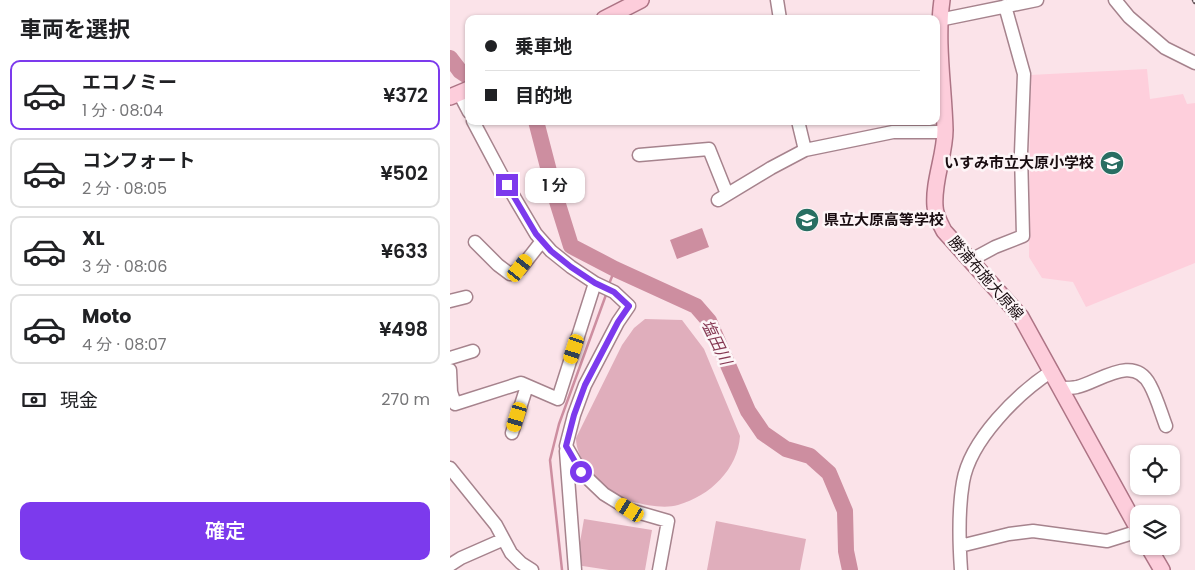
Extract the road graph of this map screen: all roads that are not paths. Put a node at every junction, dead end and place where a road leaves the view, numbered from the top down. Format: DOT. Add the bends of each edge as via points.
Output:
graph roads {
  1 [pos="777,0"];
  2 [pos="942,0"];
  3 [pos="1037,0"];
  4 [pos="1115,0"];
  5 [pos="636,1"];
  6 [pos="1005,6"];
  7 [pos="611,15"];
  8 [pos="779,15"];
  9 [pos="939,15"];
  10 [pos="940,22"];
  11 [pos="940,53"];
  12 [pos="1195,63"];
  13 [pos="475,125"];
  14 [pos="799,125"];
  15 [pos="945,132"];
  16 [pos="805,150"];
  17 [pos="639,155"];
  18 [pos="542,241"];
  19 [pos="475,242"];
  20 [pos="971,260"];
  21 [pos="604,287"];
  22 [pos="466,297"];
  23 [pos="450,301"];
  24 [pos="473,351"];
  25 [pos="450,358"];
  26 [pos="450,370"];
  27 [pos="1052,371"];
  28 [pos="527,386"];
  29 [pos="1061,388"];
  30 [pos="452,409"];
  31 [pos="1166,426"];
  32 [pos="512,433"];
  33 [pos="566,446"];
  34 [pos="450,468"];
  35 [pos="1130,514"];
  36 [pos="1130,534"];
  37 [pos="502,540"];
  38 [pos="960,546"];
  39 [pos="1153,555"];
  40 [pos="450,565"];
  41 [pos="532,570"];
  42 [pos="575,570"];
  43 [pos="659,570"];
  44 [pos="961,570"];
  45 [pos="1162,570"];
  1 -- 8 [label="street"];
  2 -- 9 [label="main road, 勝浦布施大原線"];
  3 -- 6 [label="street"];
  4 -- 12 [label="street" via="1129,17 1165,48"];
  5 -- 7 [label="main road"];
  6 -- 10 [label="street"];
  6 -- 20 [label="street" via="1024,74 1021,153 1024,236"];
  11 -- 15 [label="main road, 勝浦布施大原線"];
  13 -- 18 [label="street"];
  14 -- 16 [label="street"];
  15 -- 16 [label="street" via="893,132"];
  15 -- 20 [label="main road, 勝浦布施大原線" via="935,208 944,231"];
  16 -- 17 [label="street" via="722,197 709,149"];
  18 -- 19 [label="street" via="520,268 510,274"];
  18 -- 21 [label="street" via="571,267"];
  20 -- 27 [label="main road, 勝浦布施大原線" via="1021,317"];
  21 -- 28 [label="street" via="558,399"];
  21 -- 33 [label="street" via="629,306 585,385"];
  22 -- 23 [label="street"];
  24 -- 25 [label="street"];
  26 -- 30 [label="street"];
  27 -- 29 [label="main road, 勝浦布施大原線"];
  27 -- 38 [label="street" via="1014,401 979,442 963,480"];
  28 -- 30 [label="street" via="521,384"];
  28 -- 32 [label="street"];
  29 -- 31 [label="street" via="1078,387 1118,371 1131,371 1150,384"];
  29 -- 35 [label="main road, 勝浦布施大原線"];
  33 -- 42 [label="street"];
  33 -- 43 [label="street" via="581,472 604,494 630,510 668,521"];
  34 -- 37 [label="street" via="496,525"];
  36 -- 38 [label="street" via="1107,541 1033,531"];
  37 -- 40 [label="street"];
  37 -- 41 [label="street" via="521,563"];
  38 -- 44 [label="street"];
  39 -- 45 [label="main road"];
}
